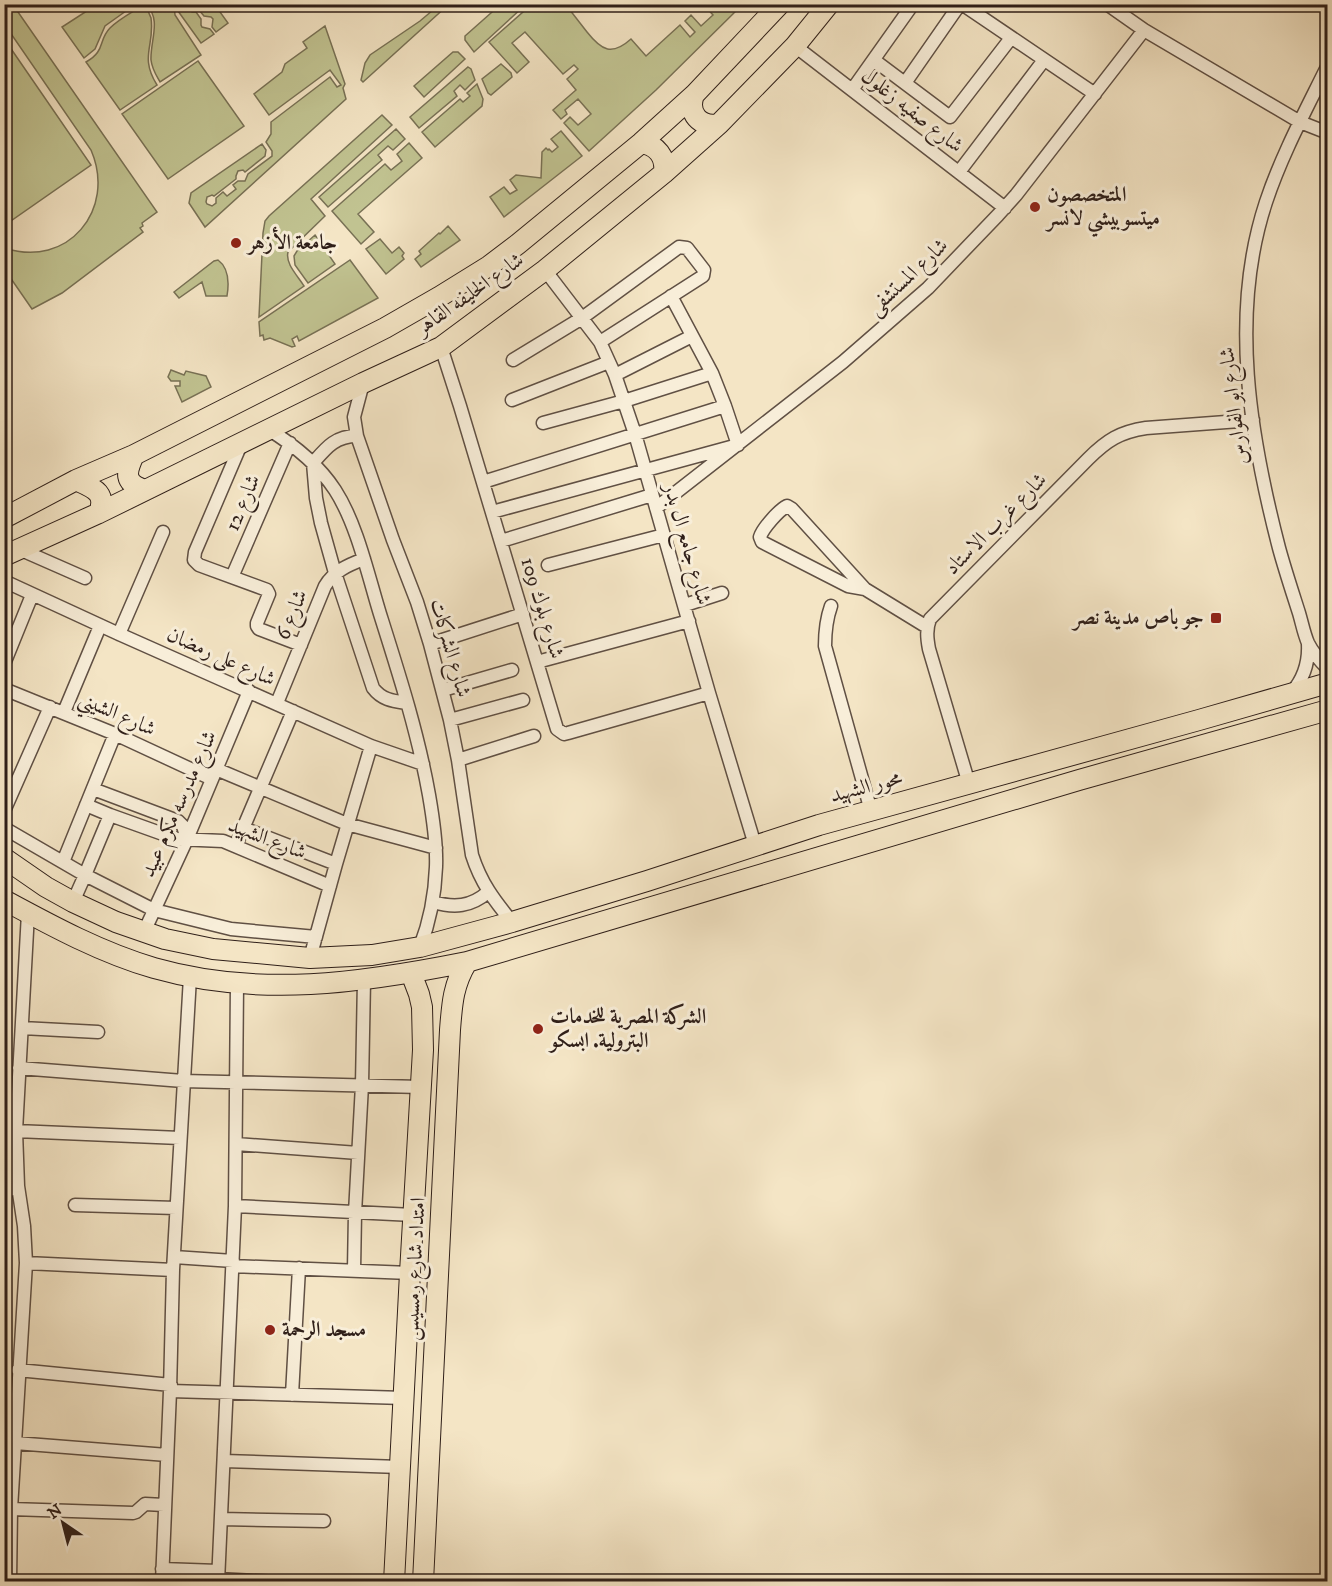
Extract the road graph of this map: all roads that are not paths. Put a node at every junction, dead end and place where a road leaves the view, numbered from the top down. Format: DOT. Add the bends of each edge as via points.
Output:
graph roads {
  1 [pos="780,4"];
  2 [pos="829,4"];
  3 [pos="913,4"];
  4 [pos="961,4"];
  5 [pos="1107,4"];
  6 [pos="1144,30"];
  7 [pos="1011,38"];
  8 [pos="795,46"];
  9 [pos="874,60"];
  10 [pos="1044,60"];
  11 [pos="1328,64"];
  12 [pos="905,83"];
  13 [pos="852,90"];
  14 [pos="1095,94"];
  15 [pos="694,95"];
  16 [pos="1300,122"];
  17 [pos="719,124"];
  18 [pos="1328,133"];
  19 [pos="641,143"];
  20 [pos="959,172"];
  21 [pos="664,173"];
  22 [pos="1005,208"];
  23 [pos="545,270"];
  24 [pos="671,296"];
  25 [pos="582,318"];
  26 [pos="692,336"];
  27 [pos="600,342"];
  28 [pos="441,347"];
  29 [pos="513,360"];
  30 [pos="609,362"];
  31 [pos="712,373"];
  32 [pos="615,375"];
  33 [pos="363,383"];
  34 [pos="512,400"];
  35 [pos="624,401"];
  36 [pos="725,406"];
  37 [pos="1253,420"];
  38 [pos="543,423"];
  39 [pos="268,429"];
  40 [pos="635,434"];
  41 [pos="357,436"];
  42 [pos="242,442"];
  43 [pos="290,443"];
  44 [pos="738,445"];
  45 [pos="134,455"];
  46 [pos="313,463"];
  47 [pos="645,469"];
  48 [pos="76,480"];
  49 [pos="483,482"];
  50 [pos="144,490"];
  51 [pos="652,495"];
  52 [pos="656,508"];
  53 [pos="492,512"];
  54 [pos="99,513"];
  55 [pos="4,518"];
  56 [pos="163,532"];
  57 [pos="664,535"];
  58 [pos="501,541"];
  59 [pos="12,552"];
  60 [pos="364,559"];
  61 [pos="548,565"];
  62 [pos="335,573"];
  63 [pos="85,578"];
  64 [pos="232,578"];
  65 [pos="4,581"];
  66 [pos="865,589"];
  67 [pos="722,593"];
  68 [pos="32,595"];
  69 [pos="685,605"];
  70 [pos="831,606"];
  71 [pos="523,614"];
  72 [pos="689,621"];
  73 [pos="100,626"];
  74 [pos="927,627"];
  75 [pos="119,634"];
  76 [pos="1308,643"];
  77 [pos="430,644"];
  78 [pos="301,645"];
  79 [pos="537,662"];
  80 [pos="4,664"];
  81 [pos="1328,669"];
  82 [pos="512,670"];
  83 [pos="1328,682"];
  84 [pos="4,689"];
  85 [pos="443,690"];
  86 [pos="249,691"];
  87 [pos="1292,692"];
  88 [pos="709,693"];
  89 [pos="522,700"];
  90 [pos="277,703"];
  91 [pos="407,703"];
  92 [pos="50,706"];
  93 [pos="1328,710"];
  94 [pos="293,711"];
  95 [pos="64,712"];
  96 [pos="450,720"];
  97 [pos="115,734"];
  98 [pos="534,736"];
  99 [pos="371,746"];
  100 [pos="458,760"];
  101 [pos="423,764"];
  102 [pos="214,774"];
  103 [pos="969,784"];
  104 [pos="261,788"];
  105 [pos="93,789"];
  106 [pos="86,805"];
  107 [pos="871,811"];
  108 [pos="4,812"];
  109 [pos="110,815"];
  110 [pos="347,824"];
  111 [pos="819,825"];
  112 [pos="4,828"];
  113 [pos="243,828"];
  114 [pos="781,837"];
  115 [pos="187,838"];
  116 [pos="236,845"];
  117 [pos="755,845"];
  118 [pos="436,848"];
  119 [pos="823,857"];
  120 [pos="4,858"];
  121 [pos="63,862"];
  122 [pos="336,864"];
  123 [pos="794,866"];
  124 [pos="85,875"];
  125 [pos="330,886"];
  126 [pos="488,892"];
  127 [pos="4,900"];
  128 [pos="72,902"];
  129 [pos="433,902"];
  130 [pos="154,910"];
  131 [pos="28,913"];
  132 [pos="116,922"];
  133 [pos="512,922"];
  134 [pos="144,932"];
  135 [pos="316,937"];
  136 [pos="420,947"];
  137 [pos="100,948"];
  138 [pos="238,952"];
  139 [pos="310,958"];
  140 [pos="467,962"];
  141 [pos="411,974"];
  142 [pos="190,977"];
  143 [pos="364,980"];
  144 [pos="237,984"];
  145 [pos="22,1028"];
  146 [pos="98,1032"];
  147 [pos="423,1050"];
  148 [pos="449,1052"];
  149 [pos="19,1068"];
  150 [pos="183,1081"];
  151 [pos="236,1082"];
  152 [pos="362,1085"];
  153 [pos="421,1087"];
  154 [pos="16,1131"];
  155 [pos="180,1138"];
  156 [pos="236,1144"];
  157 [pos="358,1153"];
  158 [pos="18,1186"];
  159 [pos="4,1193"];
  160 [pos="75,1205"];
  161 [pos="235,1206"];
  162 [pos="176,1208"];
  163 [pos="355,1213"];
  164 [pos="413,1215"];
  165 [pos="26,1263"];
  166 [pos="173,1263"];
  167 [pos="233,1263"];
  168 [pos="299,1268"];
  169 [pos="354,1270"];
  170 [pos="410,1273"];
  171 [pos="18,1370"];
  172 [pos="171,1388"];
  173 [pos="227,1393"];
  174 [pos="292,1395"];
  175 [pos="404,1398"];
  176 [pos="15,1443"];
  177 [pos="167,1455"];
  178 [pos="224,1461"];
  179 [pos="400,1467"];
  180 [pos="164,1505"];
  181 [pos="11,1509"];
  182 [pos="221,1519"];
  183 [pos="324,1521"];
  184 [pos="162,1575"];
  185 [pos="218,1577"];
  186 [pos="10,1581"];
  187 [pos="278,1581"];
  188 [pos="394,1581"];
  189 [pos="423,1581"];
  1 -- 15 [label="main road, شارع الخليفه القاهر"];
  2 -- 8 [label="main road, شارع الخليفه القاهر"];
  3 -- 9 [label="street"];
  4 -- 7 [label="street"];
  4 -- 12 [label="street"];
  5 -- 6 [label="street"];
  6 -- 14 [label="street, شارع المستشفى"];
  6 -- 16 [label="street"];
  7 -- 10 [label="street"];
  7 -- 12 [label="street" via="951,117"];
  8 -- 13 [label="street, شارع صفيه زغلول"];
  8 -- 17 [label="main road, شارع الخليفه القاهر"];
  9 -- 12 [label="street"];
  9 -- 13 [label="street"];
  10 -- 14 [label="street"];
  10 -- 20 [label="street"];
  11 -- 16 [label="street, شارع ابو الفوارس"];
  13 -- 20 [label="street, شارع صفيه زغلول"];
  14 -- 22 [label="street, شارع المستشفى"];
  15 -- 17 [label="main road" via="692,106 698,120 708,125"];
  15 -- 19 [label="main road, شارع الخليفه القاهر"];
  16 -- 18 [label="street"];
  16 -- 37 [label="street, شارع ابو الفوارس" via="1266,203 1248,289 1247,377"];
  17 -- 21 [label="main road, شارع الخليفه القاهر"];
  19 -- 21 [label="main road" via="660,153"];
  19 -- 45 [label="main road, شارع الخليفه القاهر" via="505,254 439,297"];
  20 -- 22 [label="street, شارع صفيه زغلول"];
  21 -- 23 [label="main road, شارع الخليفه القاهر"];
  22 -- 44 [label="street, شارع المستشفى" via="928,288"];
  23 -- 25 [label="street, شارع جامع ال بدر"];
  23 -- 28 [label="main road, شارع الخليفه القاهر"];
  24 -- 25 [label="street" via="704,274 683,246"];
  24 -- 26 [label="street"];
  24 -- 27 [label="street"];
  25 -- 27 [label="street, شارع جامع ال بدر"];
  25 -- 29 [label="street"];
  26 -- 31 [label="street"];
  26 -- 32 [label="street"];
  27 -- 30 [label="street, شارع جامع ال بدر"];
  28 -- 33 [label="main road, شارع الخليفه القاهر"];
  28 -- 49 [label="street, شارع بلوك 109"];
  30 -- 32 [label="street, شارع جامع ال بدر"];
  30 -- 34 [label="street"];
  31 -- 35 [label="street"];
  31 -- 36 [label="street"];
  32 -- 35 [label="street, شارع جامع ال بدر"];
  33 -- 39 [label="main road, شارع الخليفه القاهر"];
  33 -- 41 [label="street, شارع الشركات" via="354,417"];
  35 -- 38 [label="street"];
  35 -- 40 [label="street, شارع جامع ال بدر"];
  36 -- 40 [label="street"];
  36 -- 44 [label="street"];
  37 -- 74 [label="street, شارع غرب الاستاد" via="1146,428 1114,437 936,611"];
  37 -- 76 [label="street, شارع ابو الفوارس" via="1272,520"];
  39 -- 42 [label="main road, شارع الخليفه القاهر"];
  39 -- 43 [label="street"];
  40 -- 47 [label="street, شارع جامع ال بدر"];
  40 -- 49 [label="street"];
  41 -- 46 [label="street" via="332,442"];
  41 -- 77 [label="street, شارع الشركات"];
  42 -- 50 [label="main road, شارع الخليفه القاهر"];
  42 -- 64 [label="street" via="193,556 196,564"];
  43 -- 46 [label="street"];
  43 -- 64 [label="street, شارع 12"];
  44 -- 47 [label="street"];
  44 -- 52 [label="street, شارع المستشفى"];
  45 -- 48 [label="main road, شارع الخليفه القاهر"];
  45 -- 50 [label="main road" via="128,478"];
  46 -- 60 [label="street" via="341,499"];
  46 -- 62 [label="street" via="318,511"];
  47 -- 51 [label="street, شارع جامع ال بدر"];
  47 -- 53 [label="street"];
  48 -- 54 [label="main road" via="99,494"];
  48 -- 55 [label="main road, شارع الخليفه القاهر"];
  49 -- 53 [label="street, شارع بلوك 109"];
  50 -- 54 [label="main road, شارع الخليفه القاهر"];
  51 -- 52 [label="street, شارع جامع ال بدر"];
  51 -- 58 [label="street"];
  52 -- 57 [label="street, شارع جامع ال بدر"];
  53 -- 58 [label="street, شارع بلوك 109"];
  54 -- 59 [label="main road, شارع الخليفه القاهر"];
  56 -- 75 [label="street"];
  57 -- 61 [label="street"];
  57 -- 69 [label="street, شارع جامع ال بدر"];
  58 -- 71 [label="street, شارع بلوك 109"];
  59 -- 63 [label="street"];
  60 -- 62 [label="street, شارع 6"];
  60 -- 91 [label="street"];
  62 -- 78 [label="street, شارع 6" via="325,586"];
  62 -- 91 [label="street" via="373,688 385,699"];
  64 -- 78 [label="street" via="268,592 258,628"];
  65 -- 68 [label="street, شارع على رمضان"];
  66 -- 66 [label="street" via="848,586 764,543 760,534 782,508 790,507"];
  66 -- 74 [label="street"];
  67 -- 69 [label="street"];
  68 -- 73 [label="street, شارع على رمضان"];
  68 -- 80 [label="street"];
  69 -- 72 [label="street, شارع جامع ال بدر"];
  70 -- 107 [label="street" via="825,646"];
  71 -- 77 [label="street"];
  71 -- 79 [label="street, شارع بلوك 109"];
  72 -- 79 [label="street"];
  72 -- 88 [label="street, شارع جامع ال بدر"];
  73 -- 75 [label="street, شارع على رمضان"];
  73 -- 95 [label="street"];
  74 -- 103 [label="street" via="929,649"];
  75 -- 86 [label="street, شارع على رمضان"];
  76 -- 81 [label="street, شارع ابو الفوارس"];
  76 -- 87 [label="street, شارع ابو الفوارس" via="1307,664"];
  77 -- 85 [label="street, شارع الشركات"];
  78 -- 90 [label="street, شارع 6"];
  79 -- 88 [label="street, شارع بلوك 109" via="557,729 564,734"];
  82 -- 85 [label="street"];
  83 -- 87 [label="main road, محور الشهيد"];
  84 -- 92 [label="street, شارع الشيني"];
  85 -- 96 [label="street, شارع الشركات"];
  86 -- 90 [label="street, شارع على رمضان"];
  86 -- 102 [label="street, شارع مدرسه مكرم عبيد"];
  87 -- 103 [label="main road, محور الشهيد"];
  88 -- 117 [label="street, شارع جامع ال بدر"];
  89 -- 96 [label="street"];
  90 -- 94 [label="street, شارع على رمضان"];
  91 -- 101 [label="street"];
  92 -- 95 [label="street, شارع الشيني"];
  92 -- 108 [label="street"];
  93 -- 119 [label="main road"];
  94 -- 99 [label="street, شارع على رمضان"];
  94 -- 104 [label="street"];
  95 -- 97 [label="street, شارع الشيني"];
  96 -- 100 [label="street, شارع الشركات"];
  97 -- 102 [label="street, شارع الشيني"];
  97 -- 105 [label="street"];
  98 -- 100 [label="street"];
  99 -- 101 [label="street, شارع على رمضان"];
  99 -- 110 [label="street"];
  100 -- 126 [label="street, شارع الشركات" via="472,855"];
  101 -- 118 [label="street"];
  102 -- 104 [label="street, شارع الشيني"];
  102 -- 115 [label="street, شارع مدرسه مكرم عبيد"];
  103 -- 107 [label="main road, محور الشهيد"];
  104 -- 110 [label="street, شارع الشيني"];
  104 -- 113 [label="street"];
  105 -- 106 [label="street"];
  105 -- 115 [label="street" via="178,821"];
  106 -- 109 [label="street, شارع الشهيد"];
  106 -- 121 [label="street"];
  107 -- 111 [label="main road, محور الشهيد"];
  109 -- 115 [label="street, شارع الشهيد" via="177,839"];
  109 -- 124 [label="street"];
  110 -- 118 [label="street, شارع الشيني"];
  110 -- 122 [label="street"];
  111 -- 114 [label="main road, محور الشهيد"];
  111 -- 119 [label="main road" via="816,845"];
  112 -- 121 [label="street"];
  113 -- 116 [label="street"];
  113 -- 122 [label="street"];
  114 -- 117 [label="main road, محور الشهيد"];
  114 -- 123 [label="main road" via="792,849"];
  115 -- 116 [label="street, شارع الشهيد" via="217,839"];
  115 -- 130 [label="street, شارع مدرسه مكرم عبيد"];
  116 -- 125 [label="street, شارع الشهيد"];
  117 -- 133 [label="main road, محور الشهيد"];
  118 -- 129 [label="street"];
  119 -- 123 [label="main road"];
  120 -- 128 [label="main road, محور الشهيد"];
  121 -- 124 [label="street"];
  122 -- 125 [label="street"];
  123 -- 140 [label="main road"];
  124 -- 128 [label="street"];
  124 -- 130 [label="street"];
  125 -- 135 [label="street"];
  126 -- 129 [label="street" via="460,906"];
  126 -- 133 [label="street, شارع الشركات"];
  127 -- 131 [label="main road"];
  128 -- 132 [label="main road, محور الشهيد"];
  129 -- 136 [label="street"];
  130 -- 134 [label="street, شارع مدرسه مكرم عبيد"];
  130 -- 135 [label="street" via="231,929"];
  131 -- 137 [label="main road"];
  131 -- 145 [label="street"];
  132 -- 134 [label="main road, محور الشهيد"];
  132 -- 137 [label="main road" via="117,938 110,946"];
  133 -- 136 [label="main road, محور الشهيد"];
  134 -- 138 [label="main road, محور الشهيد" via="189,945"];
  135 -- 139 [label="street"];
  136 -- 139 [label="main road, محور الشهيد" via="372,955"];
  137 -- 142 [label="main road"];
  138 -- 139 [label="main road, محور الشهيد"];
  138 -- 144 [label="main road" via="232,962"];
  140 -- 141 [label="main road"];
  140 -- 148 [label="main road, امتداد شارع رمسيس" via="453,996"];
  141 -- 143 [label="main road"];
  141 -- 147 [label="main road, امتداد شارع رمسيس" via="422,1007"];
  142 -- 144 [label="main road"];
  142 -- 150 [label="street"];
  143 -- 144 [label="main road"];
  143 -- 152 [label="street"];
  144 -- 151 [label="street"];
  145 -- 146 [label="street"];
  145 -- 149 [label="street"];
  147 -- 148 [label="main road"];
  147 -- 153 [label="main road, امتداد شارع رمسيس"];
  148 -- 189 [label="main road, امتداد شارع رمسيس"];
  149 -- 150 [label="street"];
  149 -- 154 [label="street"];
  150 -- 151 [label="street"];
  150 -- 155 [label="street"];
  151 -- 152 [label="street"];
  151 -- 156 [label="street"];
  152 -- 153 [label="street"];
  152 -- 157 [label="street"];
  153 -- 164 [label="main road, امتداد شارع رمسيس"];
  154 -- 155 [label="street"];
  154 -- 158 [label="street"];
  155 -- 162 [label="street"];
  156 -- 157 [label="street"];
  156 -- 161 [label="street"];
  157 -- 163 [label="street"];
  158 -- 159 [label="street"];
  158 -- 165 [label="street"];
  160 -- 162 [label="street"];
  161 -- 163 [label="street"];
  161 -- 167 [label="street"];
  162 -- 166 [label="street"];
  163 -- 164 [label="street"];
  163 -- 169 [label="street"];
  164 -- 170 [label="main road, امتداد شارع رمسيس"];
  165 -- 166 [label="street"];
  165 -- 171 [label="street"];
  166 -- 167 [label="street"];
  166 -- 172 [label="street"];
  167 -- 168 [label="street"];
  167 -- 173 [label="street"];
  168 -- 169 [label="street"];
  168 -- 174 [label="street"];
  169 -- 170 [label="street"];
  170 -- 175 [label="main road, امتداد شارع رمسيس"];
  171 -- 172 [label="street"];
  171 -- 176 [label="street"];
  172 -- 173 [label="street"];
  172 -- 177 [label="street"];
  173 -- 174 [label="street"];
  173 -- 178 [label="street"];
  174 -- 175 [label="street"];
  175 -- 179 [label="main road, امتداد شارع رمسيس"];
  176 -- 177 [label="street"];
  176 -- 181 [label="street"];
  177 -- 180 [label="street"];
  178 -- 179 [label="street"];
  178 -- 182 [label="street"];
  179 -- 188 [label="main road, امتداد شارع رمسيس"];
  180 -- 181 [label="street" via="145,1504 134,1513"];
  180 -- 184 [label="street"];
  181 -- 186 [label="street"];
  182 -- 183 [label="street"];
  182 -- 185 [label="street"];
  184 -- 185 [label="street"];
  185 -- 187 [label="street"];
}
